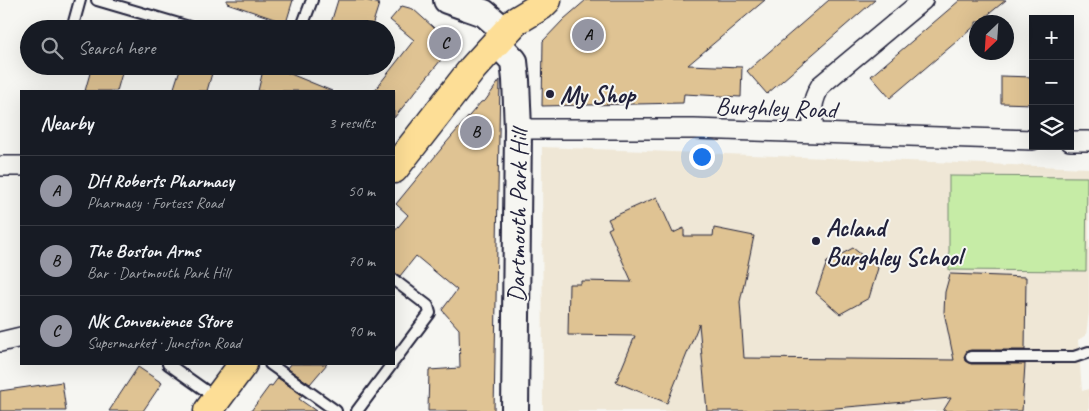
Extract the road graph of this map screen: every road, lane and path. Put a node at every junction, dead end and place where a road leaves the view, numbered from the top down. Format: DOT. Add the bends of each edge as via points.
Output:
graph roads {
  1 [pos="80,0"];
  2 [pos="97,0"];
  3 [pos="312,0"];
  4 [pos="448,0"];
  5 [pos="548,0"];
  6 [pos="922,0"];
  7 [pos="74,20"];
  8 [pos="165,20"];
  9 [pos="304,20"];
  10 [pos="507,24"];
  11 [pos="518,129"];
  12 [pos="814,133"];
  13 [pos="1029,140"];
  14 [pos="1074,141"];
  15 [pos="1089,142"];
  16 [pos="0,166"];
  17 [pos="20,166"];
  18 [pos="395,168"];
  19 [pos="395,281"];
  20 [pos="20,337"];
  21 [pos="0,342"];
  22 [pos="1089,352"];
  23 [pos="971,356"];
  24 [pos="395,360"];
  25 [pos="169,365"];
  26 [pos="242,365"];
  27 [pos="271,365"];
  28 [pos="392,365"];
  29 [pos="212,405"];
  30 [pos="336,411"];
  31 [pos="357,411"];
  32 [pos="514,411"];
  1 -- 7 [label="lane"];
  2 -- 8 [label="lane"];
  3 -- 9 [label="lane"];
  4 -- 10 [label="street, Dartmouth Park Hill"];
  5 -- 10 [label="main road"];
  6 -- 12 [label="street" via="821,85 811,111"];
  10 -- 11 [label="street, Dartmouth Park Hill" via="514,61"];
  10 -- 18 [label="main road"];
  11 -- 12 [label="street, Burghley Road" via="668,128"];
  11 -- 32 [label="street, Dartmouth Park Hill"];
  12 -- 13 [label="street, Burghley Road"];
  14 -- 15 [label="street"];
  16 -- 17 [label="street"];
  19 -- 24 [label="lane" via="428,306 430,313"];
  20 -- 21 [label="street"];
  22 -- 23 [label="lane" via="1074,357"];
  25 -- 29 [label="lane"];
  26 -- 29 [label="main road"];
  27 -- 30 [label="lane"];
  28 -- 31 [label="lane"];
}
